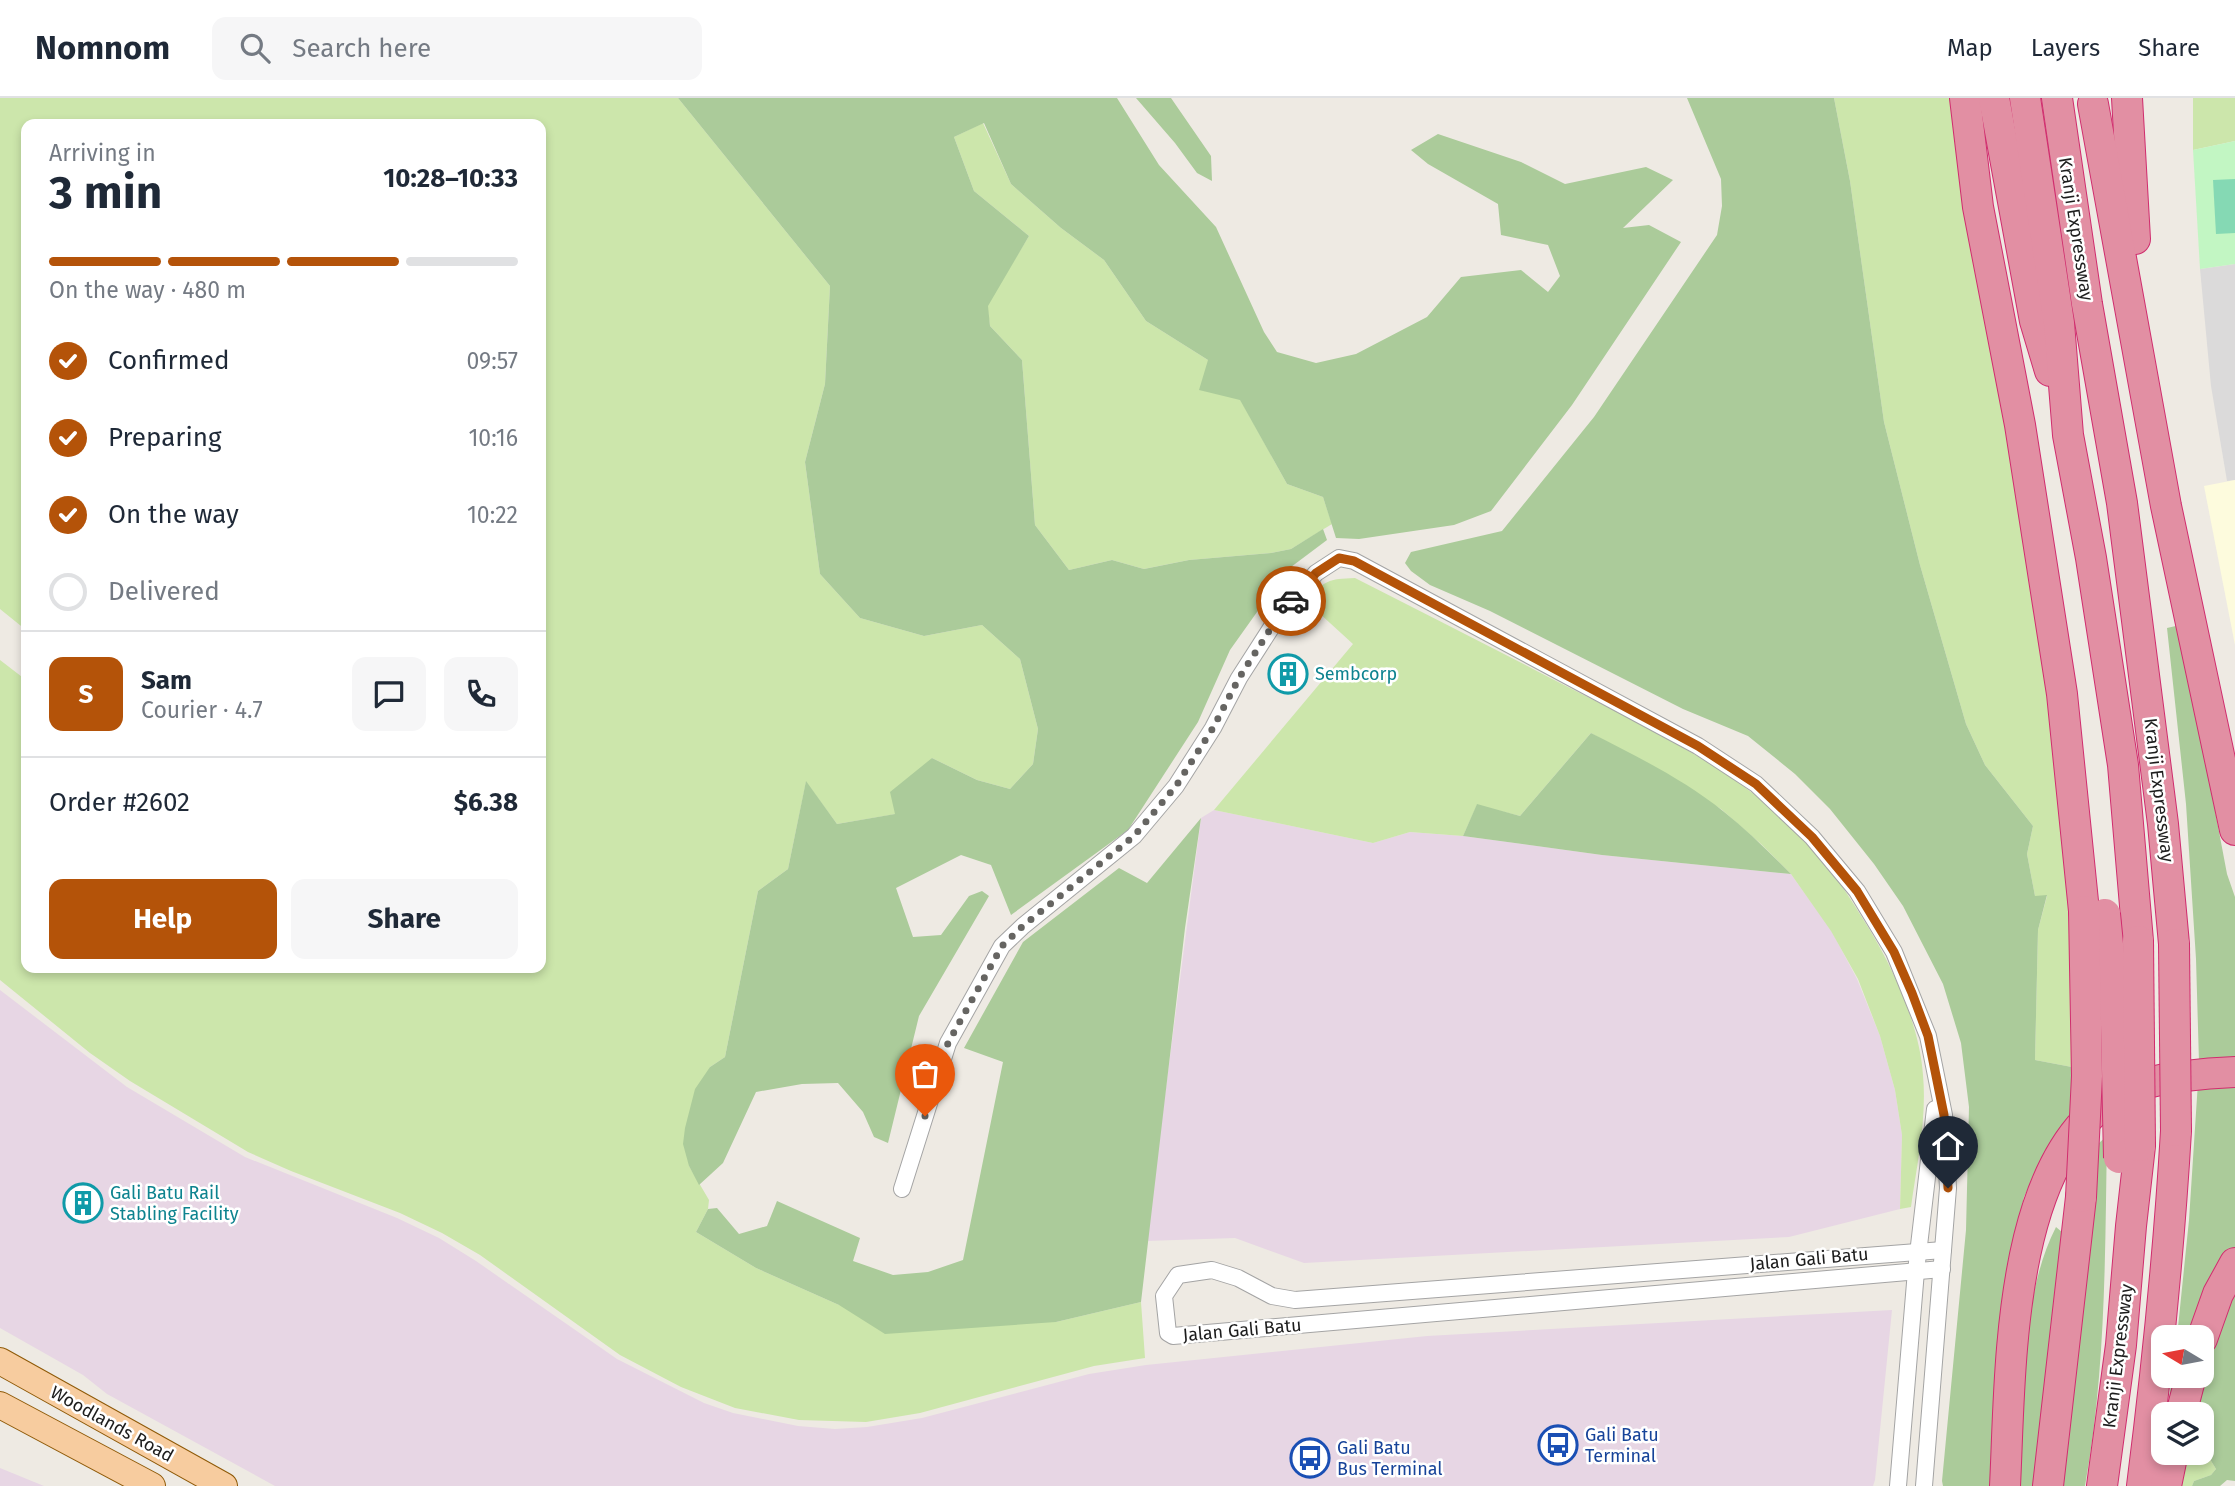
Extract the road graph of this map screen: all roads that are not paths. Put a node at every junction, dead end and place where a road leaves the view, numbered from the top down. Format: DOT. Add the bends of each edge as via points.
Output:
graph roads {
  1 [pos="1965,98"];
  2 [pos="1994,98"];
  3 [pos="2025,98"];
  4 [pos="2057,98"];
  5 [pos="2127,98"];
  6 [pos="2093,101"];
  7 [pos="2144,379"];
  8 [pos="2109,425"];
  9 [pos="2068,435"];
  10 [pos="2235,830"];
  11 [pos="2094,912"];
  12 [pos="2235,1072"];
  13 [pos="1936,1075"];
  14 [pos="2129,1152"];
  15 [pos="902,1189"];
  16 [pos="1918,1250"];
  17 [pos="1944,1250"];
  18 [pos="2235,1263"];
  19 [pos="1942,1269"];
  20 [pos="1916,1271"];
  21 [pos="2207,1325"];
  22 [pos="0,1361"];
  23 [pos="0,1405"];
  24 [pos="2170,1465"];
  25 [pos="2006,1472"];
  26 [pos="152,1486"];
  27 [pos="224,1486"];
  28 [pos="1898,1486"];
  29 [pos="1924,1486"];
  30 [pos="2048,1486"];
  31 [pos="2102,1486"];
  32 [pos="2142,1486"];
  33 [pos="2166,1486"];
  1 -- 11 [label="highway" via="1978,207 2020,425"];
  2 -- 9 [label="highway" via="2035,321"];
  3 -- 9 [label="highway" via="2059,323"];
  4 -- 8 [label="highway, Kranji Expressway"];
  5 -- 7 [label="highway"];
  6 -- 7 [label="highway"];
  6 -- 8 [label="highway"];
  7 -- 10 [label="highway" via="2166,506"];
  8 -- 32 [label="highway, Kranji Expressway, bridge" via="2162,810 2174,944 2176,1131 2171,1216"];
  9 -- 14 [label="highway, Kranji Expressway, bridge" via="2123,765 2138,941"];
  11 -- 14 [label="highway, bridge" via="2116,1025"];
  11 -- 30 [label="highway, bridge" via="2081,1197"];
  12 -- 25 [label="highway" via="2136,1086 2097,1110 2067,1146 2039,1202 2020,1276"];
  13 -- 15 [label="street" via="1928,1036 1894,952 1857,891 1812,837 1756,784 1698,746 1386,576 1339,558 1316,573 1280,614 1176,786 1134,836 1002,946 948,1043"];
  13 -- 16 [label="street"];
  13 -- 17 [label="street" via="1944,1115 1947,1176"];
  14 -- 31 [label="highway, Kranji Expressway" via="2127,1282"];
  16 -- 17 [label="street, Jalan Gali Batu"];
  16 -- 20 [label="street"];
  16 -- 20 [label="street, Jalan Gali Batu" via="1295,1300 1272,1296 1212,1270 1178,1275 1164,1296 1168,1333 1173,1336"];
  17 -- 19 [label="street"];
  18 -- 21 [label="highway"];
  19 -- 20 [label="street, Jalan Gali Batu"];
  19 -- 29 [label="street"];
  20 -- 28 [label="street"];
  22 -- 27 [label="main road, Woodlands Road"];
  23 -- 26 [label="main road, Woodlands Road"];
  24 -- 33 [label="highway"];
}
